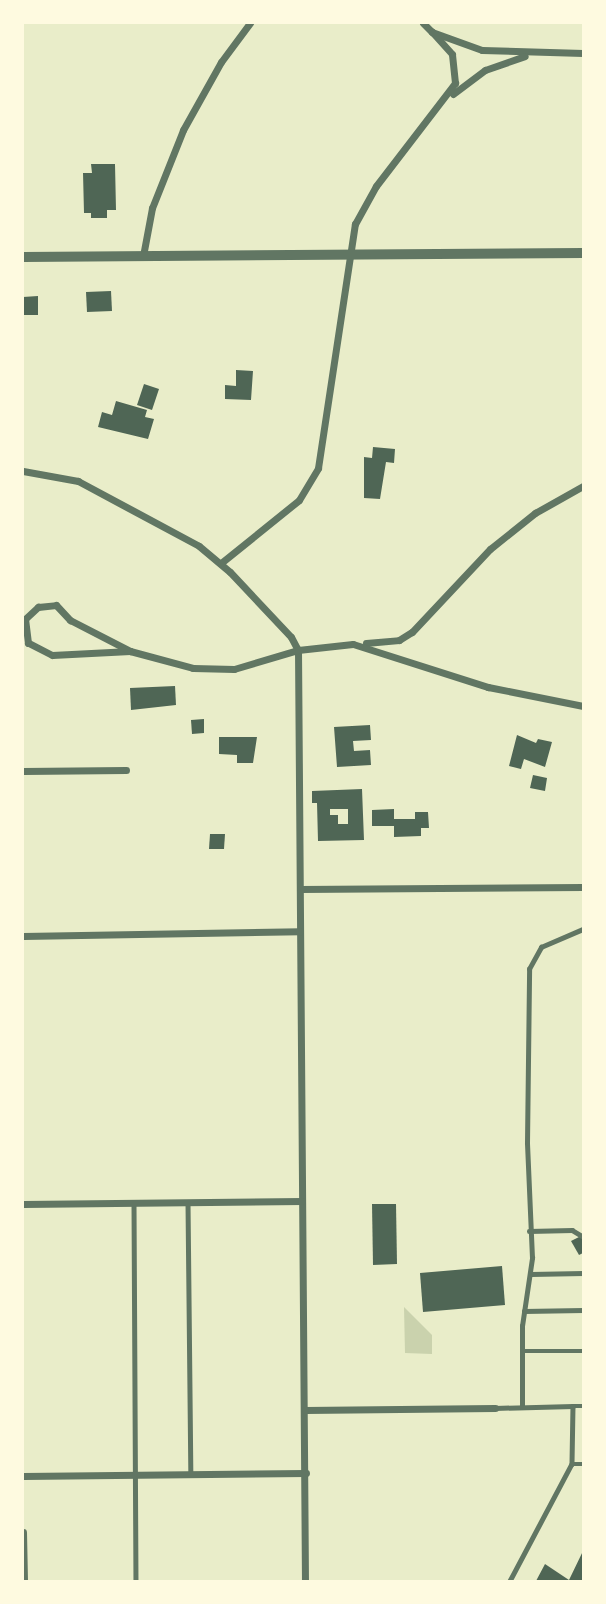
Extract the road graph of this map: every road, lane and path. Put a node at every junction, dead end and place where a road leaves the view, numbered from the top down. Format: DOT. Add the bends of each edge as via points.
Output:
graph roads {
  1 [pos="250,23"];
  2 [pos="423,23"];
  3 [pos="432,32"];
  4 [pos="535,53"];
  5 [pos="583,53"];
  6 [pos="447,99"];
  7 [pos="583,253"];
  8 [pos="348,255"];
  9 [pos="143,256"];
  10 [pos="23,257"];
  11 [pos="23,471"];
  12 [pos="583,486"];
  13 [pos="221,564"];
  14 [pos="353,644"];
  15 [pos="298,650"];
  16 [pos="130,651"];
  17 [pos="583,706"];
  18 [pos="126,770"];
  19 [pos="23,771"];
  20 [pos="583,887"];
  21 [pos="300,889"];
  22 [pos="583,929"];
  23 [pos="300,931"];
  24 [pos="23,936"];
  25 [pos="302,1201"];
  26 [pos="188,1202"];
  27 [pos="134,1203"];
  28 [pos="23,1205"];
  29 [pos="529,1230"];
  30 [pos="582,1236"];
  31 [pos="583,1273"];
  32 [pos="531,1274"];
  33 [pos="583,1310"];
  34 [pos="524,1311"];
  35 [pos="522,1351"];
  36 [pos="583,1352"];
  37 [pos="573,1406"];
  38 [pos="583,1406"];
  39 [pos="522,1407"];
  40 [pos="495,1408"];
  41 [pos="305,1410"];
  42 [pos="572,1464"];
  43 [pos="583,1464"];
  44 [pos="306,1473"];
  45 [pos="136,1474"];
  46 [pos="191,1474"];
  47 [pos="23,1476"];
  48 [pos="23,1532"];
  49 [pos="23,1581"];
  50 [pos="136,1581"];
  51 [pos="306,1581"];
  52 [pos="510,1581"];
  1 -- 9 [label="street" via="221,62 183,130 152,208"];
  2 -- 3 [label="street"];
  3 -- 4 [label="street" via="482,50"];
  3 -- 6 [label="street" via="455,62 455,83"];
  4 -- 5 [label="street"];
  4 -- 6 [label="street" via="485,70"];
  6 -- 8 [label="street" via="361,209"];
  7 -- 8 [label="street"];
  8 -- 9 [label="street"];
  8 -- 13 [label="street" via="318,468 299,499"];
  9 -- 10 [label="street"];
  11 -- 13 [label="street" via="55,474 113,497 166,525"];
  12 -- 14 [label="street" via="535,513 490,549 412,632 399,640"];
  13 -- 15 [label="street" via="291,636"];
  14 -- 15 [label="street"];
  14 -- 17 [label="street" via="488,687"];
  15 -- 16 [label="street" via="216,670 167,664"];
  15 -- 21 [label="street"];
  16 -- 16 [label="street" via="52,656 28,643 26,619 38,607 55,605 70,620"];
  18 -- 19 [label="street"];
  20 -- 21 [label="street"];
  21 -- 23 [label="street"];
  22 -- 29 [label="lane" via="547,943 529,968"];
  23 -- 24 [label="street"];
  23 -- 25 [label="street"];
  25 -- 26 [label="street"];
  25 -- 41 [label="street"];
  26 -- 27 [label="street"];
  26 -- 46 [label="lane"];
  27 -- 28 [label="street"];
  27 -- 45 [label="lane"];
  29 -- 30 [label="lane" via="572,1230"];
  29 -- 32 [label="lane"];
  31 -- 32 [label="lane"];
  32 -- 34 [label="lane"];
  33 -- 34 [label="lane"];
  34 -- 35 [label="lane"];
  35 -- 36 [label="lane"];
  35 -- 39 [label="lane"];
  37 -- 38 [label="lane"];
  37 -- 39 [label="lane"];
  37 -- 42 [label="lane"];
  39 -- 40 [label="lane"];
  40 -- 41 [label="street"];
  41 -- 44 [label="street"];
  42 -- 43 [label="lane"];
  42 -- 52 [label="lane"];
  44 -- 46 [label="street"];
  44 -- 51 [label="street"];
  45 -- 46 [label="street"];
  45 -- 47 [label="street"];
  45 -- 50 [label="lane"];
  48 -- 49 [label="street"];
}
